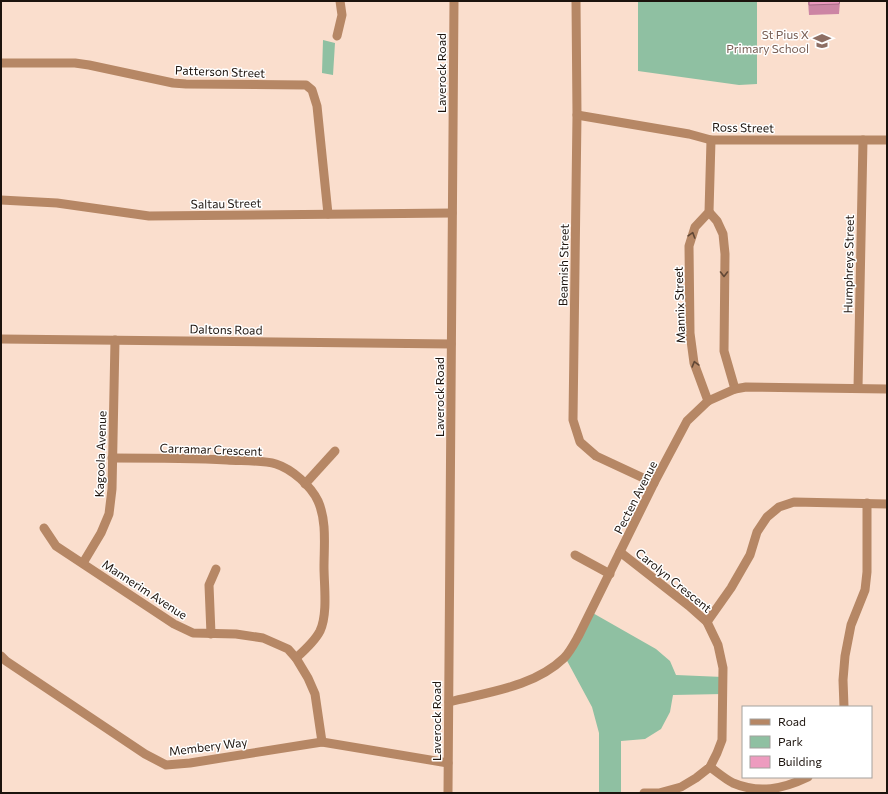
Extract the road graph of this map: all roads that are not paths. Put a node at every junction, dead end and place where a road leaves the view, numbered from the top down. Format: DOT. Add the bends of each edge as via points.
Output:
graph roads {
  1 [pos="340,1"];
  2 [pos="454,1"];
  3 [pos="576,1"];
  4 [pos="337,36"];
  5 [pos="1,63"];
  6 [pos="577,115"];
  7 [pos="711,140"];
  8 [pos="863,140"];
  9 [pos="887,140"];
  10 [pos="1,200"];
  11 [pos="709,212"];
  12 [pos="452,213"];
  13 [pos="328,214"];
  14 [pos="1,338"];
  15 [pos="114,340"];
  16 [pos="451,344"];
  17 [pos="858,388"];
  18 [pos="887,388"];
  19 [pos="735,389"];
  20 [pos="708,401"];
  21 [pos="335,451"];
  22 [pos="112,458"];
  23 [pos="305,484"];
  24 [pos="654,484"];
  25 [pos="867,503"];
  26 [pos="887,504"];
  27 [pos="44,528"];
  28 [pos="620,552"];
  29 [pos="575,555"];
  30 [pos="83,563"];
  31 [pos="216,569"];
  32 [pos="610,574"];
  33 [pos="707,622"];
  34 [pos="211,634"];
  35 [pos="1,656"];
  36 [pos="296,658"];
  37 [pos="448,702"];
  38 [pos="844,706"];
  39 [pos="322,742"];
  40 [pos="448,763"];
  41 [pos="710,767"];
  42 [pos="806,778"];
  43 [pos="448,793"];
  44 [pos="644,793"];
  45 [pos="659,793"];
  1 -- 4 [label="street" via="342,15"];
  2 -- 12 [label="street, Laverock Road"];
  3 -- 6 [label="street, Beamish Street"];
  5 -- 13 [label="street, Patterson Street" via="75,63 186,84 306,85 312,90 317,106"];
  6 -- 7 [label="street, Ross Street" via="683,132"];
  6 -- 24 [label="street, Beamish Street" via="572,420 580,442 596,456"];
  7 -- 8 [label="street, Ross Street"];
  7 -- 11 [label="street"];
  8 -- 9 [label="street, Ross Street"];
  8 -- 17 [label="street, Humphreys Street"];
  10 -- 13 [label="street, Saltau Street" via="57,203 149,216"];
  11 -- 19 [label="street, one-way" via="723,234 724,352"];
  20 -- 11 [label="street, Mannix Street, one-way" via="694,363 690,333 689,246 695,227"];
  12 -- 13 [label="street, Saltau Street"];
  12 -- 16 [label="street, Laverock Road"];
  14 -- 15 [label="street, Daltons Road"];
  15 -- 16 [label="street, Daltons Road"];
  15 -- 22 [label="street, Kagoola Avenue"];
  16 -- 37 [label="street, Laverock Road"];
  17 -- 18 [label="street, Pecten Avenue"];
  17 -- 19 [label="street, Pecten Avenue"];
  19 -- 20 [label="street, Pecten Avenue"];
  20 -- 24 [label="street, Pecten Avenue" via="687,421"];
  21 -- 23 [label="street"];
  22 -- 23 [label="street, Carramar Crescent" via="276,464"];
  22 -- 30 [label="street, Kagoola Avenue" via="109,514"];
  23 -- 36 [label="street, Carramar Crescent" via="319,502 323,516 325,604 324,620 320,630 309,646"];
  24 -- 28 [label="street, Pecten Avenue"];
  25 -- 26 [label="street"];
  25 -- 33 [label="street" via="794,502 779,507 767,517 757,532 750,555"];
  25 -- 38 [label="street" via="865,590 851,625 845,656"];
  27 -- 30 [label="street, Mannerim Avenue" via="56,546"];
  28 -- 32 [label="street, Pecten Avenue"];
  28 -- 33 [label="street, Carolyn Crescent"];
  29 -- 32 [label="street"];
  30 -- 34 [label="street, Mannerim Avenue" via="174,624 193,633"];
  31 -- 34 [label="street" via="209,586"];
  32 -- 37 [label="street, Pecten Avenue" via="565,657 546,672 526,682"];
  33 -- 41 [label="street, Carolyn Crescent" via="718,645 723,668 722,740"];
  34 -- 36 [label="street, Mannerim Avenue" via="263,638 288,649"];
  35 -- 39 [label="street, Membery Way" via="145,754 166,765"];
  36 -- 39 [label="street, Mannerim Avenue" via="315,694"];
  37 -- 40 [label="street, Laverock Road"];
  39 -- 40 [label="street, Membery Way"];
  40 -- 43 [label="street, Laverock Road"];
  41 -- 42 [label="street" via="732,782 760,790 776,789"];
  41 -- 45 [label="street, Carolyn Crescent" via="681,787"];
  44 -- 45 [label="street, Carolyn Crescent"];
}
